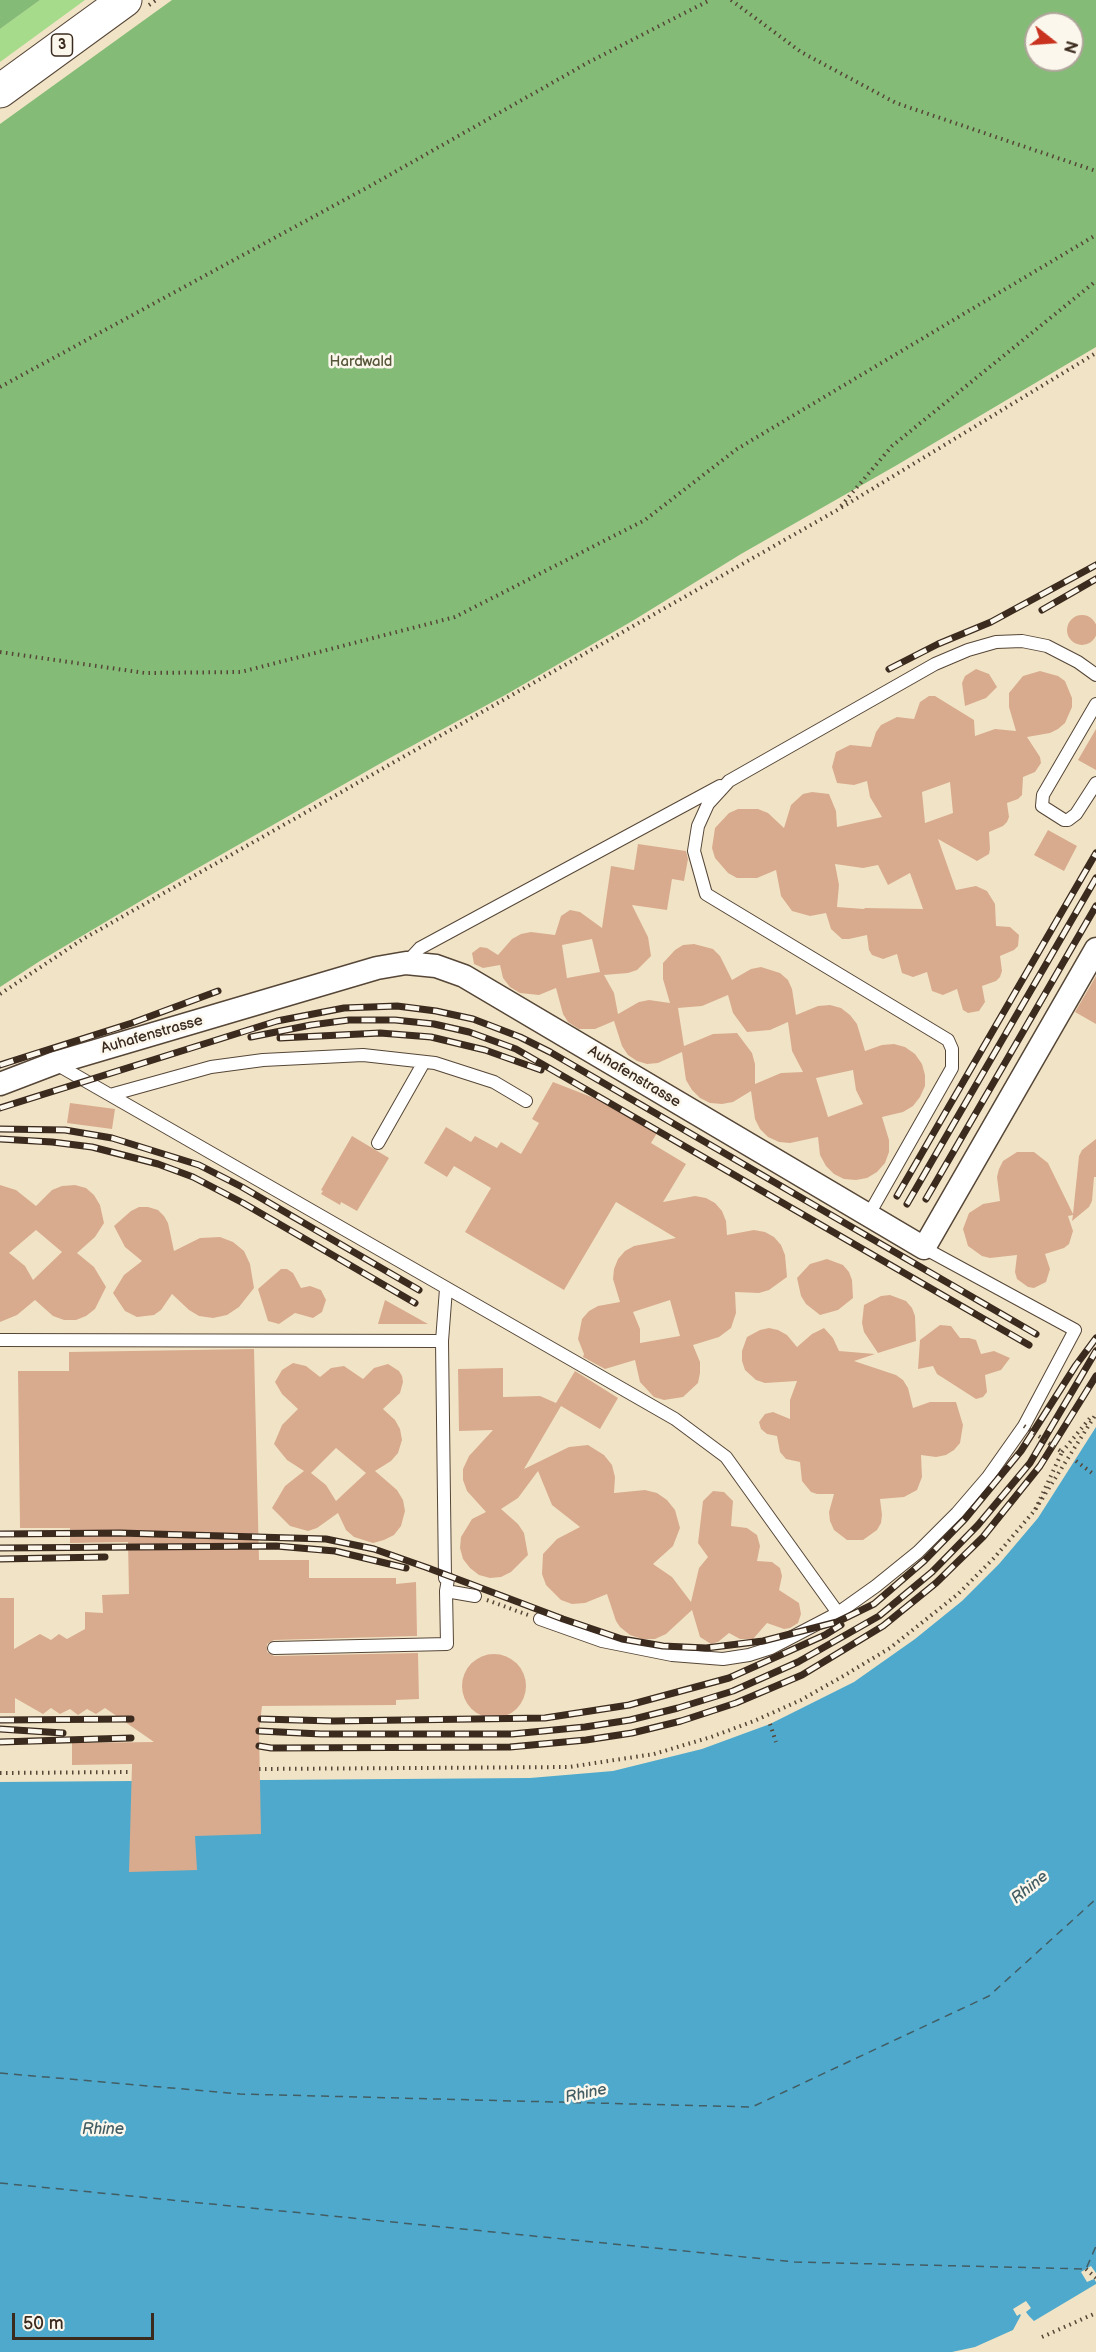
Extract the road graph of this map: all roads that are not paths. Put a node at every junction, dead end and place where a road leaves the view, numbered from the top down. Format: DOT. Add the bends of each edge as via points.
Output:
graph roads {
  1 [pos="97,0"];
  2 [pos="125,0"];
  3 [pos="0,71"];
  4 [pos="0,91"];
  5 [pos="1096,675"];
  6 [pos="1096,704"];
  7 [pos="729,781"];
  8 [pos="1096,783"];
  9 [pos="1096,949"];
  10 [pos="406,963"];
  11 [pos="424,1062"];
  12 [pos="55,1063"];
  13 [pos="0,1084"];
  14 [pos="110,1095"];
  15 [pos="526,1101"];
  16 [pos="378,1143"];
  17 [pos="868,1216"];
  18 [pos="924,1248"];
  19 [pos="446,1289"];
  20 [pos="0,1340"];
  21 [pos="442,1341"];
  22 [pos="446,1591"];
  23 [pos="475,1596"];
  24 [pos="838,1613"];
  25 [pos="540,1619"];
  26 [pos="274,1648"];
  1 -- 3 [label="main road, 3"];
  2 -- 4 [label="main road, 3"];
  5 -- 7 [label="lane" via="1047,646 1022,641 987,644 935,664"];
  6 -- 8 [label="lane" via="1042,795 1042,806 1068,820"];
  7 -- 10 [label="lane" via="420,948"];
  7 -- 17 [label="lane" via="708,804 698,826 694,851 706,894 948,1041 952,1049 952,1068"];
  9 -- 18 [label="street"];
  10 -- 12 [label="street, Auhafenstrasse" via="377,968"];
  10 -- 17 [label="street, Auhafenstrasse" via="436,966 464,976"];
  11 -- 14 [label="lane" via="363,1055 263,1060 211,1067"];
  11 -- 15 [label="lane" via="494,1082"];
  11 -- 16 [label="lane"];
  12 -- 13 [label="street, Auhafenstrasse"];
  12 -- 14 [label="lane"];
  14 -- 19 [label="lane"];
  17 -- 18 [label="street, Auhafenstrasse"];
  18 -- 24 [label="lane" via="1076,1330 1024,1426 988,1477 918,1552"];
  19 -- 21 [label="lane"];
  19 -- 24 [label="lane" via="675,1419 726,1457"];
  20 -- 21 [label="lane"];
  21 -- 22 [label="lane"];
  22 -- 23 [label="lane"];
  22 -- 26 [label="lane" via="447,1644"];
  24 -- 25 [label="lane" via="771,1648 723,1659 672,1655 602,1641"];
}
